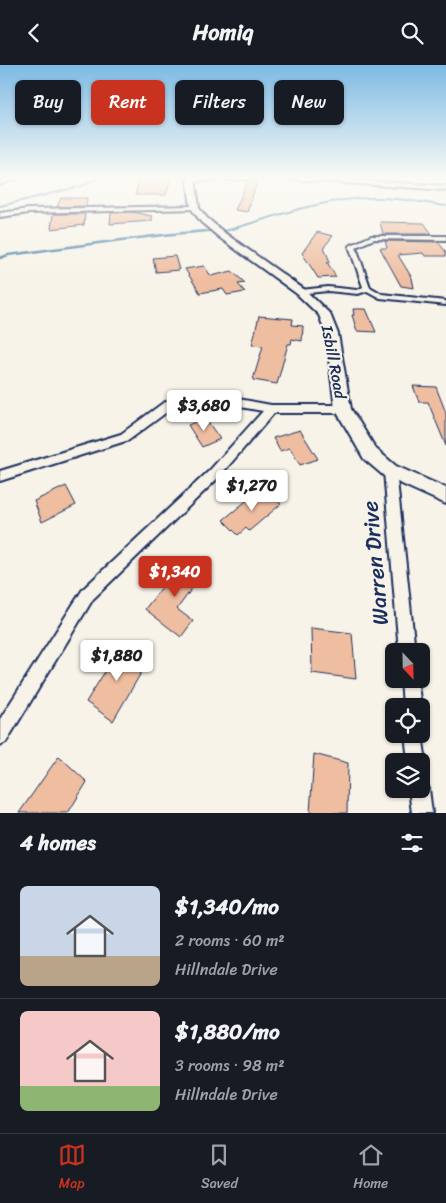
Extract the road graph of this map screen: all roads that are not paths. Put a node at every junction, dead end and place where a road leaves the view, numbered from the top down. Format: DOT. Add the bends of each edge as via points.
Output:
graph roads {
  1 [pos="22,212"];
  2 [pos="199,212"];
  3 [pos="0,215"];
  4 [pos="446,238"];
  5 [pos="366,288"];
  6 [pos="302,292"];
  7 [pos="446,303"];
  8 [pos="271,409"];
  9 [pos="343,409"];
  10 [pos="390,471"];
  11 [pos="0,476"];
  12 [pos="446,496"];
  13 [pos="406,643"];
  14 [pos="0,737"];
  15 [pos="420,798"];
  16 [pos="422,813"];
  1 -- 3 [label="street"];
  2 -- 6 [label="street, Isbill Road" via="223,236"];
  4 -- 5 [label="street" via="373,237 352,246"];
  5 -- 6 [label="street" via="358,292 328,289"];
  5 -- 7 [label="street" via="380,296"];
  6 -- 9 [label="street, Isbill Road" via="324,314 332,334"];
  8 -- 9 [label="street"];
  8 -- 11 [label="street" via="222,400 189,399 167,406 125,437"];
  8 -- 14 [label="street" via="214,474 88,594"];
  9 -- 10 [label="street, Isbill Road" via="370,454"];
  10 -- 12 [label="street, Isbill Road"];
  10 -- 13 [label="street, Warren Drive"];
  15 -- 16 [label="street"];
}
